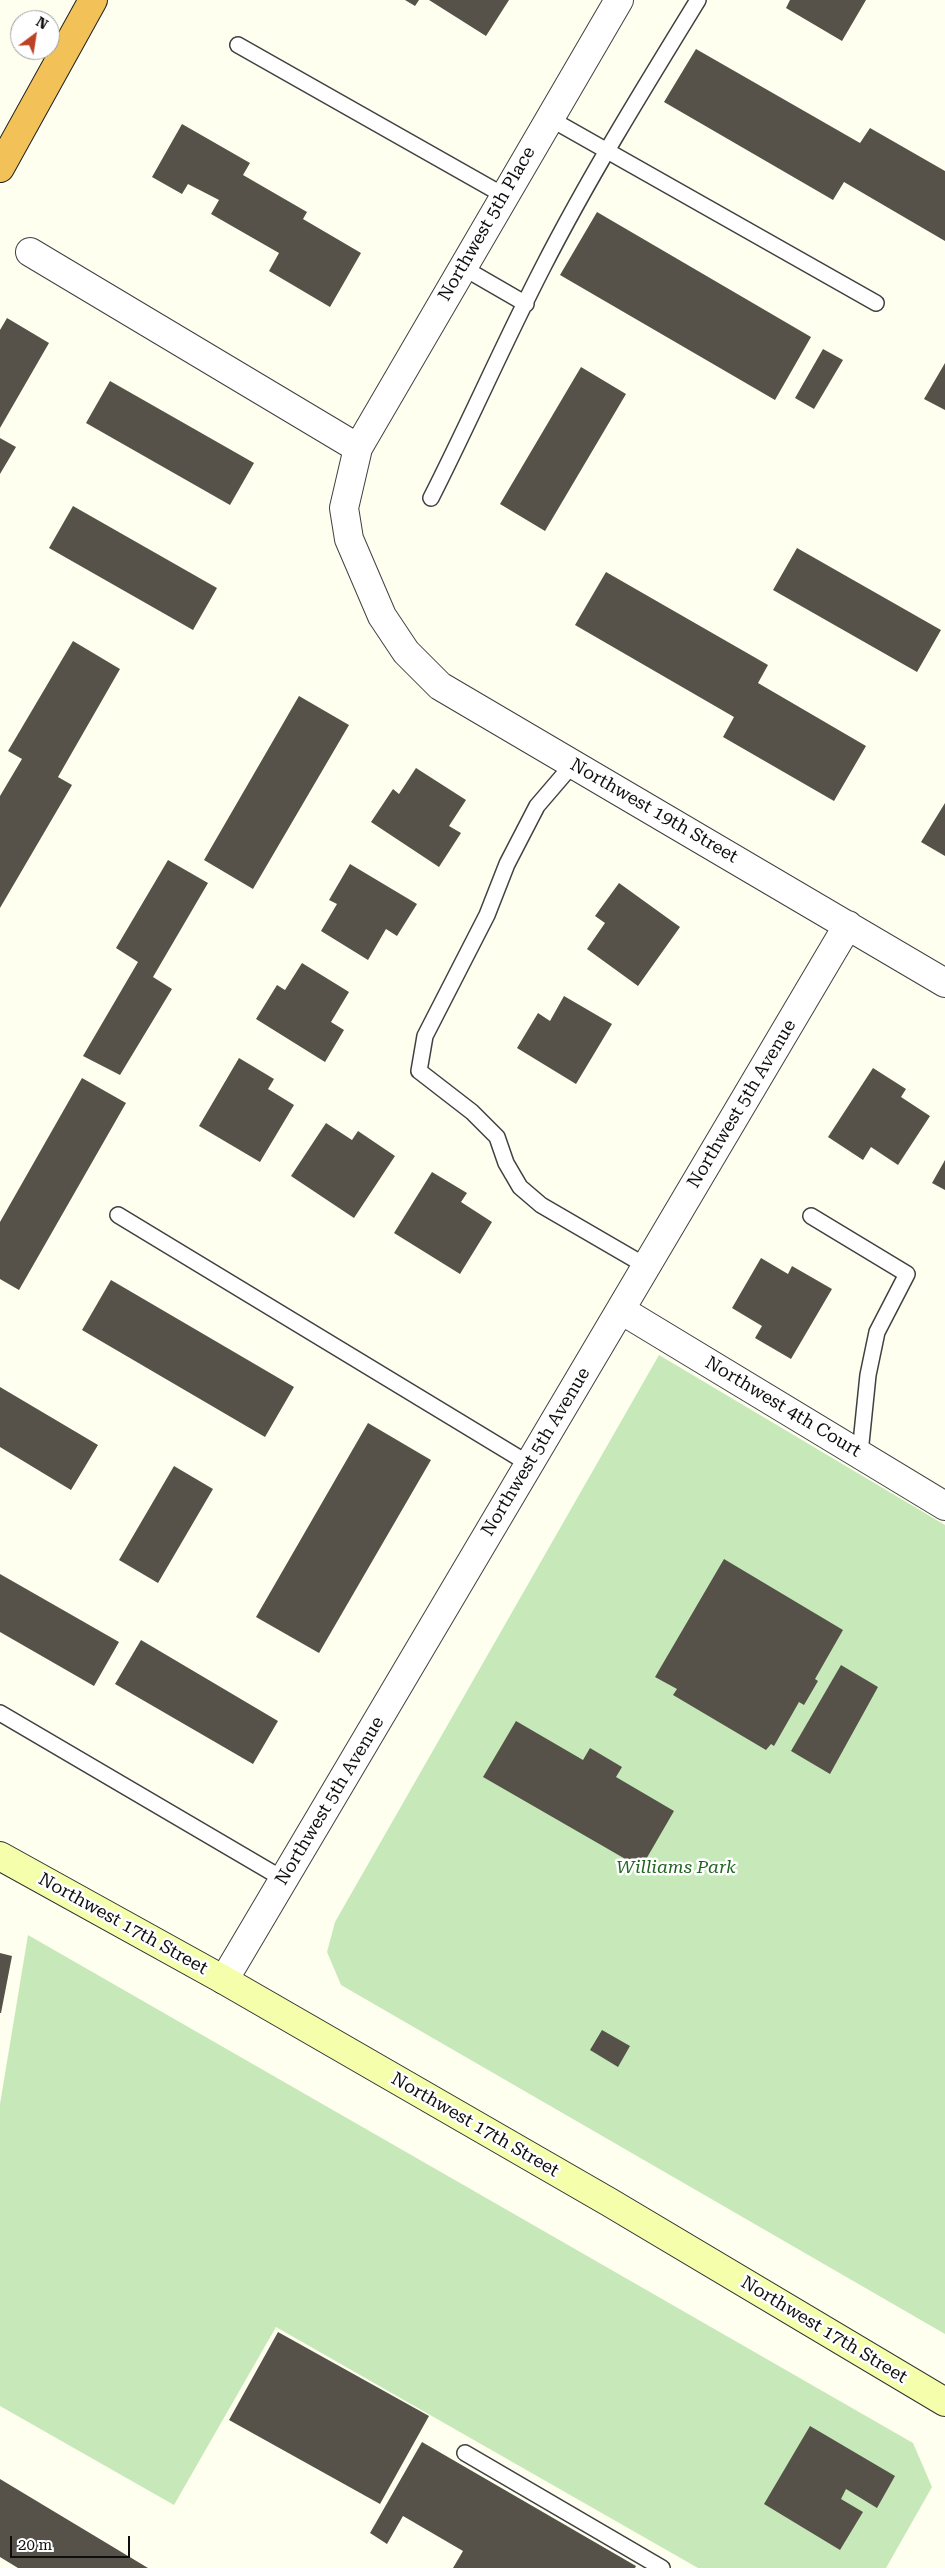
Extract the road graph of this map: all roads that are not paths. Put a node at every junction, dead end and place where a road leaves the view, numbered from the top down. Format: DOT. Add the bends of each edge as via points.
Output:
graph roads {
  1 [pos="93,0"];
  2 [pos="619,0"];
  3 [pos="698,0"];
  4 [pos="238,45"];
  5 [pos="549,118"];
  6 [pos="608,152"];
  7 [pos="0,168"];
  8 [pos="503,195"];
  9 [pos="30,252"];
  10 [pos="462,267"];
  11 [pos="876,303"];
  12 [pos="526,304"];
  13 [pos="358,448"];
  14 [pos="431,498"];
  15 [pos="382,616"];
  16 [pos="573,764"];
  17 [pos="848,925"];
  18 [pos="945,983"];
  19 [pos="118,1215"];
  20 [pos="811,1216"];
  21 [pos="646,1266"];
  22 [pos="621,1310"];
  23 [pos="860,1453"];
  24 [pos="529,1464"];
  25 [pos="945,1506"];
  26 [pos="0,1713"];
  27 [pos="0,1856"];
  28 [pos="283,1880"];
  29 [pos="224,1980"];
  30 [pos="945,2402"];
  31 [pos="465,2453"];
  32 [pos="662,2568"];
  1 -- 7 [label="highway"];
  2 -- 5 [label="street, Northwest 5th Place"];
  3 -- 6 [label="lane"];
  4 -- 8 [label="lane"];
  5 -- 6 [label="lane"];
  5 -- 8 [label="street, Northwest 5th Place"];
  6 -- 11 [label="lane"];
  6 -- 12 [label="lane" via="542,269"];
  8 -- 10 [label="street, Northwest 5th Place"];
  9 -- 13 [label="street"];
  10 -- 12 [label="lane"];
  10 -- 13 [label="street, Northwest 5th Place"];
  12 -- 14 [label="lane"];
  13 -- 15 [label="street, Northwest 5th Place" via="344,508 349,539"];
  15 -- 16 [label="street, Northwest 19th Street" via="406,652 440,686"];
  16 -- 17 [label="street, Northwest 19th Street"];
  16 -- 21 [label="lane" via="537,806 507,864 487,915 425,1036 419,1071 472,1112 498,1137 506,1163 520,1187 541,1205"];
  17 -- 18 [label="street, Northwest 19th Street"];
  17 -- 21 [label="street, Northwest 5th Avenue"];
  19 -- 24 [label="lane"];
  20 -- 23 [label="lane" via="908,1274 877,1332 868,1375"];
  21 -- 22 [label="street, Northwest 5th Avenue"];
  22 -- 23 [label="street, Northwest 4th Court"];
  22 -- 24 [label="street, Northwest 5th Avenue"];
  23 -- 25 [label="street, Northwest 4th Court"];
  24 -- 28 [label="street, Northwest 5th Avenue"];
  26 -- 28 [label="lane"];
  27 -- 29 [label="street, Northwest 17th Street"];
  28 -- 29 [label="street, Northwest 5th Avenue"];
  29 -- 30 [label="street, Northwest 17th Street" via="609,2202"];
  31 -- 32 [label="lane"];
}
